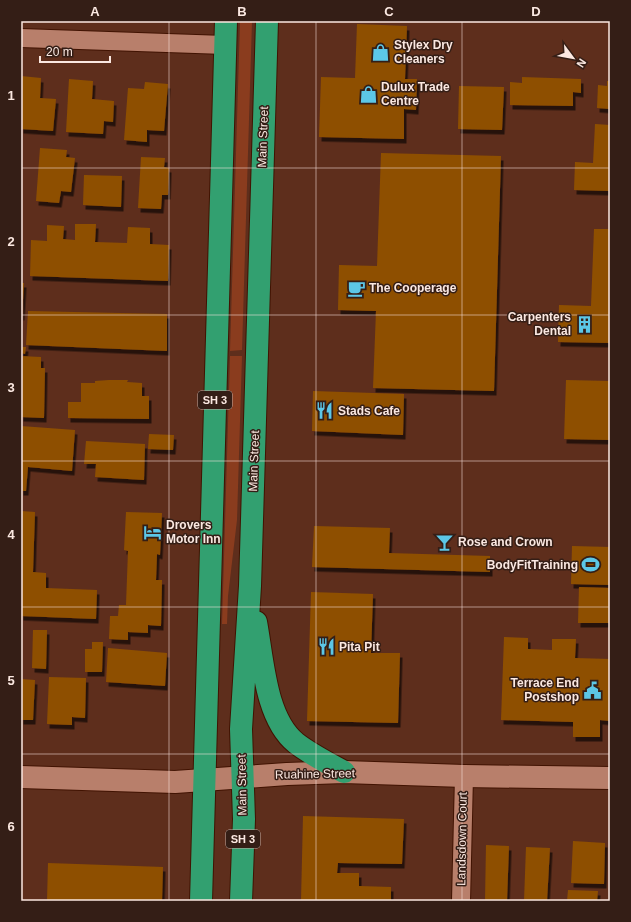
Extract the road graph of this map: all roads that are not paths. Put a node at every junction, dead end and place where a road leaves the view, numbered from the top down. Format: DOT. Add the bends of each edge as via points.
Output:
graph roads {
  1 [pos="226,21"];
  2 [pos="267,21"];
  3 [pos="21,38"];
  4 [pos="225,45"];
  5 [pos="250,586"];
  6 [pos="344,772"];
  7 [pos="464,776"];
  8 [pos="21,777"];
  9 [pos="242,777"];
  10 [pos="610,778"];
  11 [pos="205,779"];
  12 [pos="201,901"];
  13 [pos="241,901"];
  14 [pos="461,901"];
  1 -- 4 [label="highway, SH 3"];
  2 -- 5 [label="highway, Main Street / SH 3"];
  3 -- 4 [label="street"];
  4 -- 11 [label="highway, SH 3"];
  5 -- 6 [label="highway" via="273,708 287,734"];
  5 -- 9 [label="highway, Main Street / SH 3" via="241,729"];
  6 -- 7 [label="main road, Ruahine Street"];
  6 -- 9 [label="main road, Ruahine Street"];
  7 -- 10 [label="main road, Ruahine Street"];
  7 -- 14 [label="street, Landsdown Court"];
  8 -- 11 [label="main road, Ruahine Street" via="175,782"];
  9 -- 11 [label="main road, Ruahine Street"];
  9 -- 13 [label="highway, Main Street / SH 3" via="244,819"];
  11 -- 12 [label="highway, SH 3"];
}
